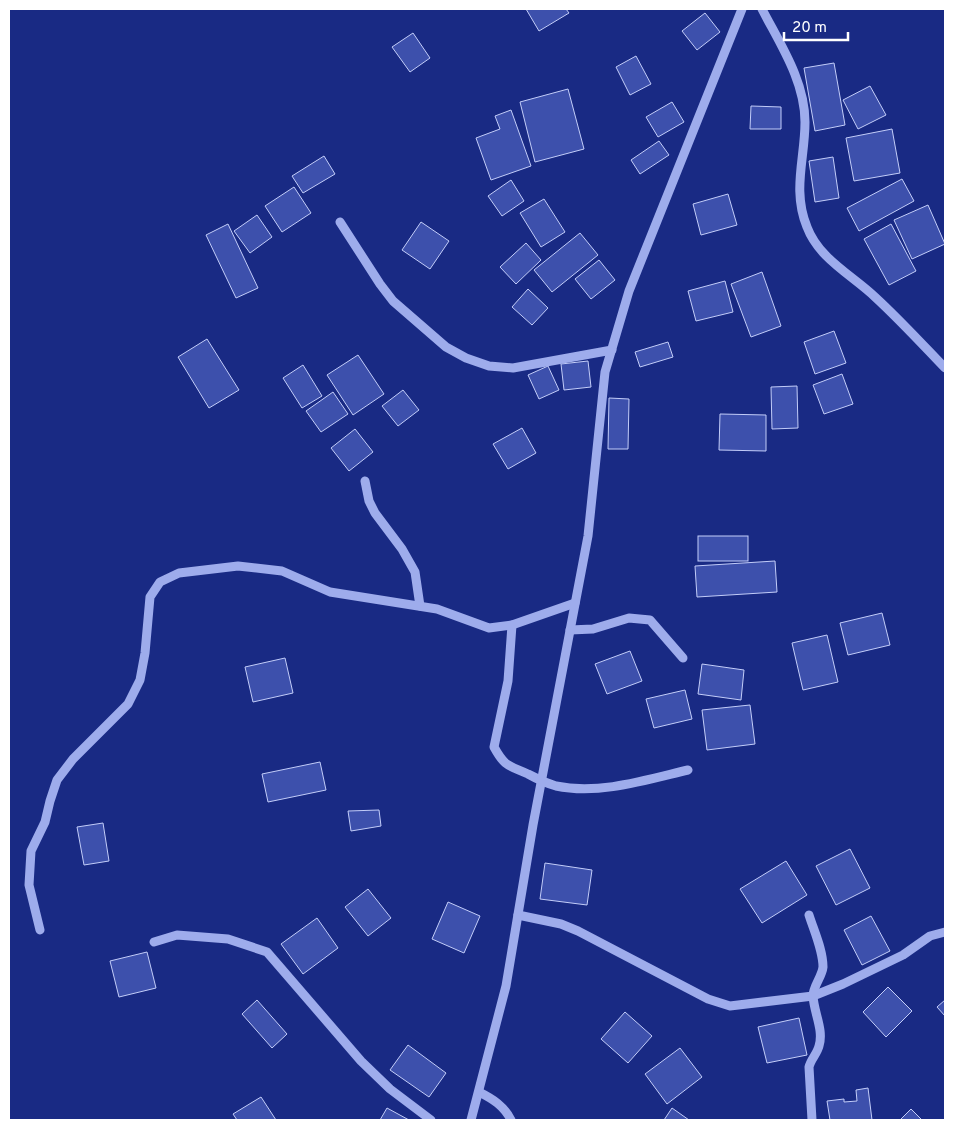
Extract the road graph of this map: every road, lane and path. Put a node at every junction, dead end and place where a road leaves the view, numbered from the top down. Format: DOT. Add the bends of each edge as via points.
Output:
graph roads {
  1 [pos="742,9"];
  2 [pos="762,9"];
  3 [pos="340,222"];
  4 [pos="612,350"];
  5 [pos="945,368"];
  6 [pos="365,481"];
  7 [pos="575,603"];
  8 [pos="420,606"];
  9 [pos="512,625"];
  10 [pos="570,630"];
  11 [pos="683,658"];
  12 [pos="688,770"];
  13 [pos="542,781"];
  14 [pos="809,915"];
  15 [pos="518,916"];
  16 [pos="40,930"];
  17 [pos="945,932"];
  18 [pos="154,942"];
  19 [pos="813,996"];
  20 [pos="479,1092"];
  21 [pos="431,1120"];
  22 [pos="471,1120"];
  23 [pos="511,1120"];
  24 [pos="812,1120"];
  1 -- 4 [label="street" via="628,291"];
  2 -- 5 [label="street" via="795,74 801,98 805,121 799,187 807,229 821,250 887,308"];
  3 -- 4 [label="street" via="392,301 446,347 466,358 489,366 513,368"];
  4 -- 7 [label="street" via="606,372 588,536"];
  6 -- 8 [label="street" via="375,513 415,572"];
  7 -- 9 [label="street"];
  7 -- 10 [label="street"];
  8 -- 9 [label="street" via="489,628"];
  8 -- 16 [label="street" via="330,592 282,571 238,566 179,573 160,582 150,597 140,680 128,704 73,759 57,780 45,822 31,851 30,885"];
  9 -- 13 [label="street" via="508,681 494,747 502,763"];
  10 -- 11 [label="street" via="594,629 629,618 650,620"];
  10 -- 13 [label="street"];
  12 -- 13 [label="street" via="605,787 576,788"];
  13 -- 15 [label="street"];
  14 -- 19 [label="street" via="823,969"];
  15 -- 19 [label="street" via="561,924 578,931 708,1000 730,1006"];
  15 -- 20 [label="street" via="506,986"];
  17 -- 19 [label="street" via="930,936 903,955"];
  18 -- 21 [label="street" via="177,935 219,938 267,952 361,1061 390,1089"];
  19 -- 24 [label="street" via="820,1033 819,1047 809,1067"];
  20 -- 22 [label="street"];
  20 -- 23 [label="street" via="496,1100"];
}
